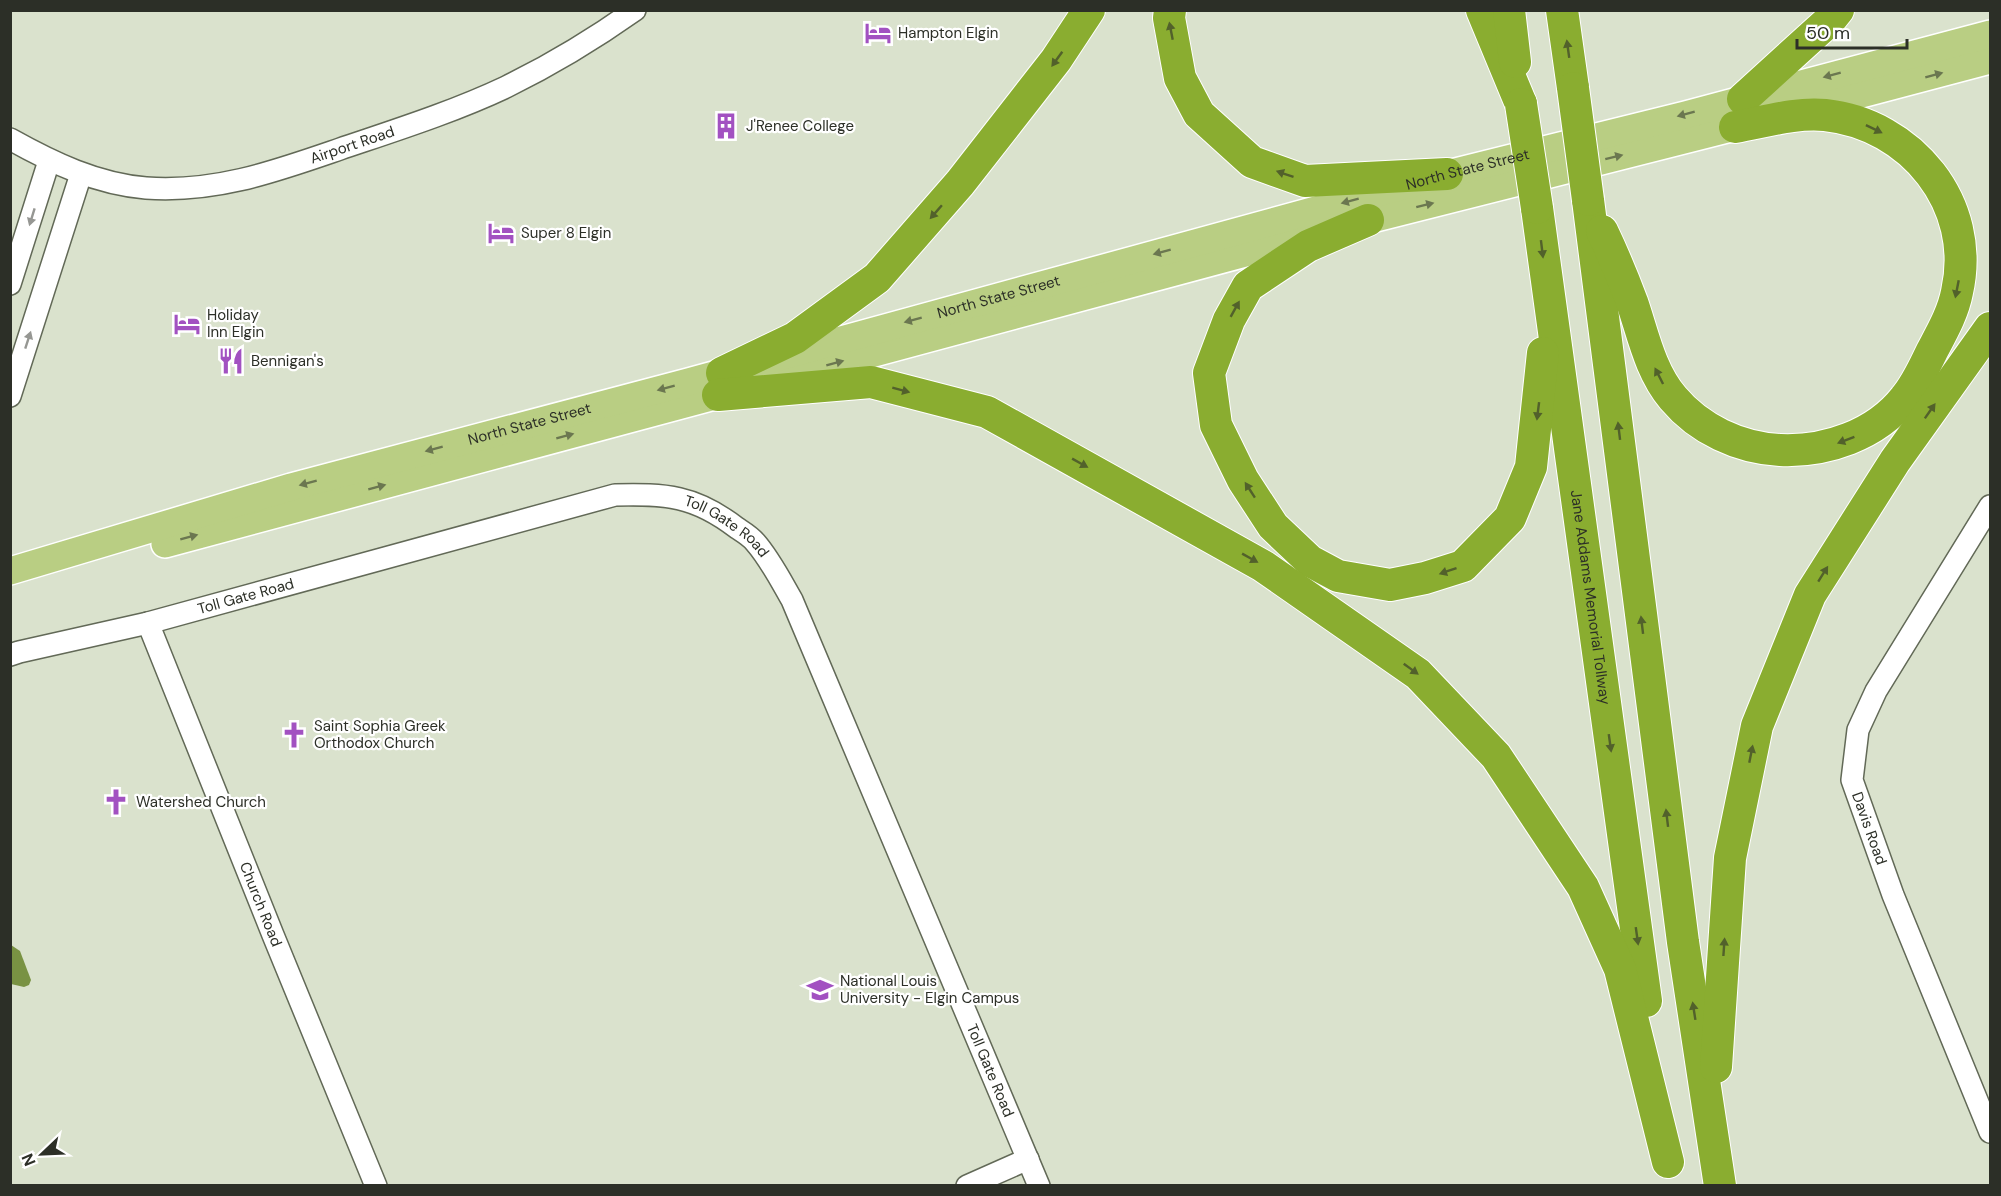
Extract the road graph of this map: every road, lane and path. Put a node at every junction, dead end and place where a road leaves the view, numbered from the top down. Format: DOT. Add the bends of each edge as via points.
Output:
graph roads {
  1 [pos="635,10"];
  2 [pos="1089,10"];
  3 [pos="1170,10"];
  4 [pos="1482,10"];
  5 [pos="1509,10"];
  6 [pos="1562,10"];
  7 [pos="1838,10"];
  8 [pos="1990,34"];
  9 [pos="1990,60"];
  10 [pos="1521,104"];
  11 [pos="1739,113"];
  12 [pos="10,139"];
  13 [pos="49,161"];
  14 [pos="81,174"];
  15 [pos="1447,174"];
  16 [pos="1588,200"];
  17 [pos="1368,219"];
  18 [pos="10,284"];
  19 [pos="1548,290"];
  20 [pos="1990,328"];
  21 [pos="720,384"];
  22 [pos="10,396"];
  23 [pos="1990,506"];
  24 [pos="10,553"];
  25 [pos="23,568"];
  26 [pos="10,585"];
  27 [pos="148,623"];
  28 [pos="13,651"];
  29 [pos="1712,1131"];
  30 [pos="1990,1132"];
  31 [pos="1028,1159"];
  32 [pos="1670,1174"];
  33 [pos="376,1185"];
  34 [pos="967,1185"];
  35 [pos="1039,1185"];
  36 [pos="1720,1185"];
  1 -- 14 [label="street, Airport Road" via="592,40 505,87 427,120 268,173 182,189 145,188"];
  2 -- 21 [label="highway, one-way" via="1056,60 960,183 878,278 795,338"];
  15 -- 3 [label="highway, one-way" via="1305,181 1252,162 1199,114 1180,78"];
  4 -- 10 [label="highway"];
  5 -- 10 [label="highway, Jane Addams Memorial Tollway"];
  16 -- 6 [label="highway, one-way, bridge"];
  7 -- 11 [label="highway"];
  8 -- 11 [label="main road, North State Street, one-way"];
  11 -- 9 [label="main road, North State Street, one-way"];
  10 -- 19 [label="highway, Jane Addams Memorial Tollway, one-way, bridge"];
  11 -- 15 [label="main road, North State Street, one-way"];
  11 -- 16 [label="highway, one-way" via="1822,115 1857,121 1895,139 1916,156 1930,171 1948,204 1960,250 1959,279 1951,314 1906,397 1886,417 1855,436 1825,447 1771,450 1726,438 1692,416 1662,383 1618,266"];
  17 -- 11 [label="main road, North State Street, one-way"];
  12 -- 13 [label="street, Airport Road"];
  13 -- 14 [label="street, Airport Road"];
  13 -- 18 [label="street, one-way"];
  22 -- 14 [label="street, one-way"];
  15 -- 21 [label="main road, North State Street, one-way"];
  29 -- 16 [label="highway, one-way" via="1683,942"];
  19 -- 17 [label="highway, one-way" via="1532,467 1510,518 1462,566 1390,585 1338,576 1310,561 1273,526 1243,480 1216,425 1209,373 1229,320 1248,286 1308,246"];
  21 -- 17 [label="main road, North State Street, one-way"];
  19 -- 32 [label="highway, Jane Addams Memorial Tollway, one-way"];
  29 -- 20 [label="highway, one-way" via="1731,858 1757,726 1810,595 1895,461"];
  21 -- 25 [label="main road, North State Street, one-way" via="291,487"];
  26 -- 21 [label="main road, North State Street, one-way"];
  21 -- 32 [label="highway, one-way" via="871,382 987,412 1263,566 1418,674 1496,756 1583,887 1620,969"];
  23 -- 30 [label="street, Davis Road" via="1876,691 1858,730 1852,780 1893,895"];
  24 -- 25 [label="main road"];
  27 -- 28 [label="street, Toll Gate Road"];
  27 -- 31 [label="street, Toll Gate Road" via="615,495 652,494 687,499 723,517 755,541 792,600"];
  27 -- 33 [label="street, Church Road"];
  29 -- 36 [label="highway"];
  31 -- 34 [label="street"];
  31 -- 35 [label="street, Toll Gate Road"];
}
